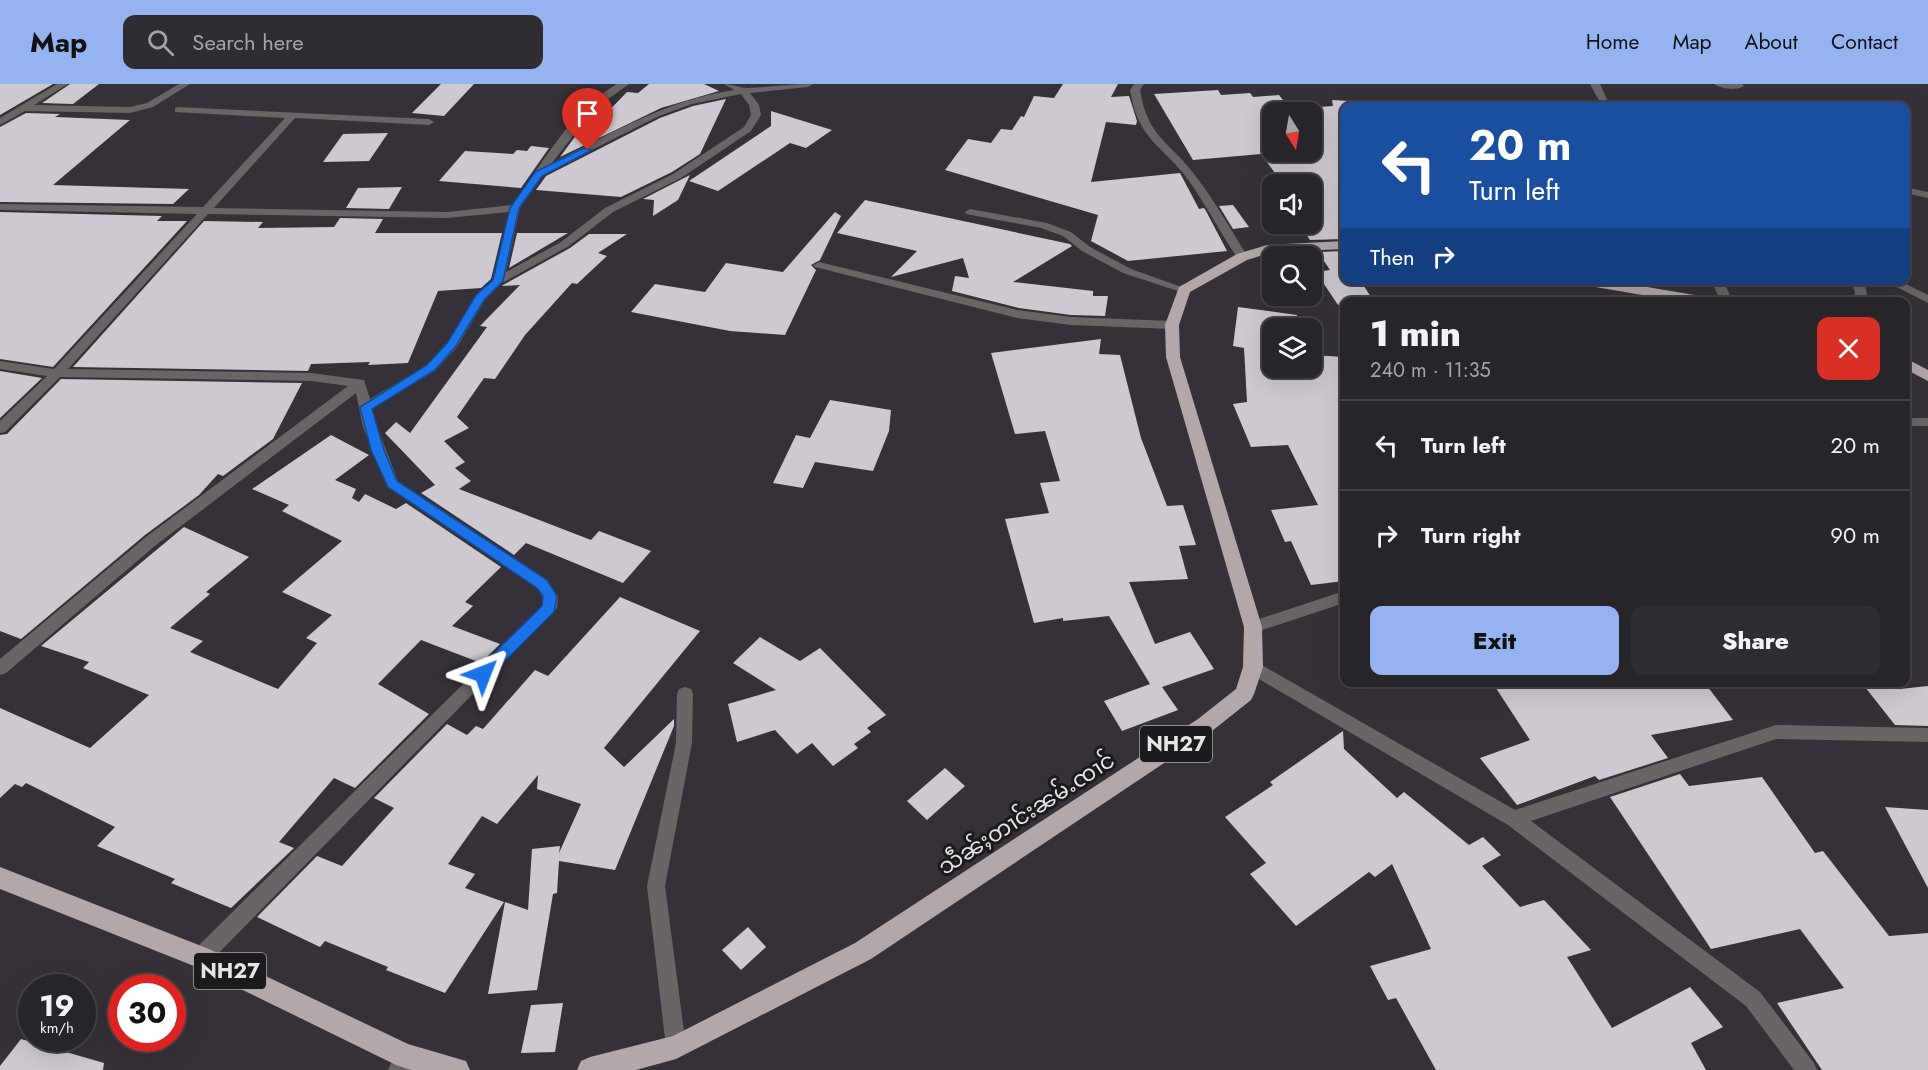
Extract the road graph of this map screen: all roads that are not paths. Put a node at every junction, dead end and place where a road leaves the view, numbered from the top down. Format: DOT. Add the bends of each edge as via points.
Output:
graph roads {
  1 [pos="63,84"];
  2 [pos="184,84"];
  3 [pos="624,84"];
  4 [pos="729,84"];
  5 [pos="808,84"];
  6 [pos="1139,84"];
  7 [pos="1595,84"];
  8 [pos="1719,84"];
  9 [pos="1739,86"];
  10 [pos="743,92"];
  11 [pos="1604,102"];
  12 [pos="23,108"];
  13 [pos="178,110"];
  14 [pos="294,114"];
  15 [pos="0,122"];
  16 [pos="429,122"];
  17 [pos="538,174"];
  18 [pos="1910,191"];
  19 [pos="1928,195"];
  20 [pos="0,207"];
  21 [pos="515,208"];
  22 [pos="202,212"];
  23 [pos="970,212"];
  24 [pos="1340,245"];
  25 [pos="1242,257"];
  26 [pos="819,265"];
  27 [pos="498,281"];
  28 [pos="1608,285"];
  29 [pos="1899,285"];
  30 [pos="1184,290"];
  31 [pos="1682,297"];
  32 [pos="1928,299"];
  33 [pos="1172,325"];
  34 [pos="0,365"];
  35 [pos="1910,366"];
  36 [pos="57,373"];
  37 [pos="1928,376"];
  38 [pos="360,383"];
  39 [pos="366,407"];
  40 [pos="1910,422"];
  41 [pos="1928,422"];
  42 [pos="0,429"];
  43 [pos="1340,598"];
  44 [pos="1253,627"];
  45 [pos="1253,667"];
  46 [pos="0,668"];
  47 [pos="685,694"];
  48 [pos="1928,735"];
  49 [pos="1514,819"];
  50 [pos="0,878"];
  51 [pos="201,957"];
  52 [pos="676,1047"];
  53 [pos="401,1063"];
  54 [pos="457,1070"];
  55 [pos="590,1070"];
  56 [pos="1807,1070"];
  1 -- 12 [label="street"];
  2 -- 12 [label="street" via="157,102 130,110"];
  3 -- 17 [label="street" via="592,105"];
  4 -- 10 [label="street"];
  5 -- 10 [label="street"];
  6 -- 25 [label="street" via="1136,101 1153,138 1185,168"];
  7 -- 11 [label="street"];
  8 -- 9 [label="street"];
  10 -- 17 [label="street" via="675,106"];
  10 -- 27 [label="street" via="754,105 756,115 748,129 676,176 609,210 565,244"];
  12 -- 15 [label="street"];
  13 -- 14 [label="street"];
  14 -- 16 [label="street"];
  14 -- 22 [label="street"];
  17 -- 21 [label="street"];
  18 -- 19 [label="street"];
  20 -- 22 [label="street"];
  21 -- 22 [label="street" via="447,215"];
  21 -- 27 [label="street"];
  22 -- 36 [label="street"];
  23 -- 30 [label="street" via="1043,225 1067,234 1127,271"];
  24 -- 25 [label="highway" via="1272,248"];
  25 -- 30 [label="highway"];
  26 -- 33 [label="street" via="1017,314 1071,321"];
  27 -- 39 [label="street" via="480,298 453,344 431,368"];
  28 -- 31 [label="highway"];
  29 -- 32 [label="street"];
  30 -- 33 [label="highway, သဵၼ်ႈတၢင်းၼမ်ႉၸၢင် / NH27"];
  33 -- 44 [label="highway, သဵၼ်ႈတၢင်းၼမ်ႉၸၢင် / NH27" via="1173,357"];
  34 -- 36 [label="street"];
  35 -- 37 [label="highway"];
  36 -- 38 [label="street" via="311,377"];
  36 -- 42 [label="street"];
  38 -- 39 [label="street"];
  38 -- 46 [label="street" via="151,541"];
  39 -- 51 [label="street" via="377,450 392,484 542,584 550,596 549,608"];
  40 -- 41 [label="street"];
  43 -- 44 [label="street"];
  44 -- 45 [label="highway, သဵၼ်ႈတၢင်းၼမ်ႉၸၢင် / NH27"];
  45 -- 49 [label="street"];
  45 -- 52 [label="highway, သဵၼ်ႈတၢင်းၼမ်ႉၸၢင် / NH27" via="1244,693 1205,725 863,951"];
  47 -- 52 [label="street" via="684,743 656,886"];
  48 -- 49 [label="street" via="1776,732"];
  49 -- 56 [label="street" via="1753,999"];
  50 -- 51 [label="highway, NH27"];
  51 -- 53 [label="highway, NH27"];
  52 -- 55 [label="highway, သဵၼ်ႈတၢင်းၼမ်ႉၸၢင် / NH27"];
  53 -- 54 [label="highway, NH27"];
}
